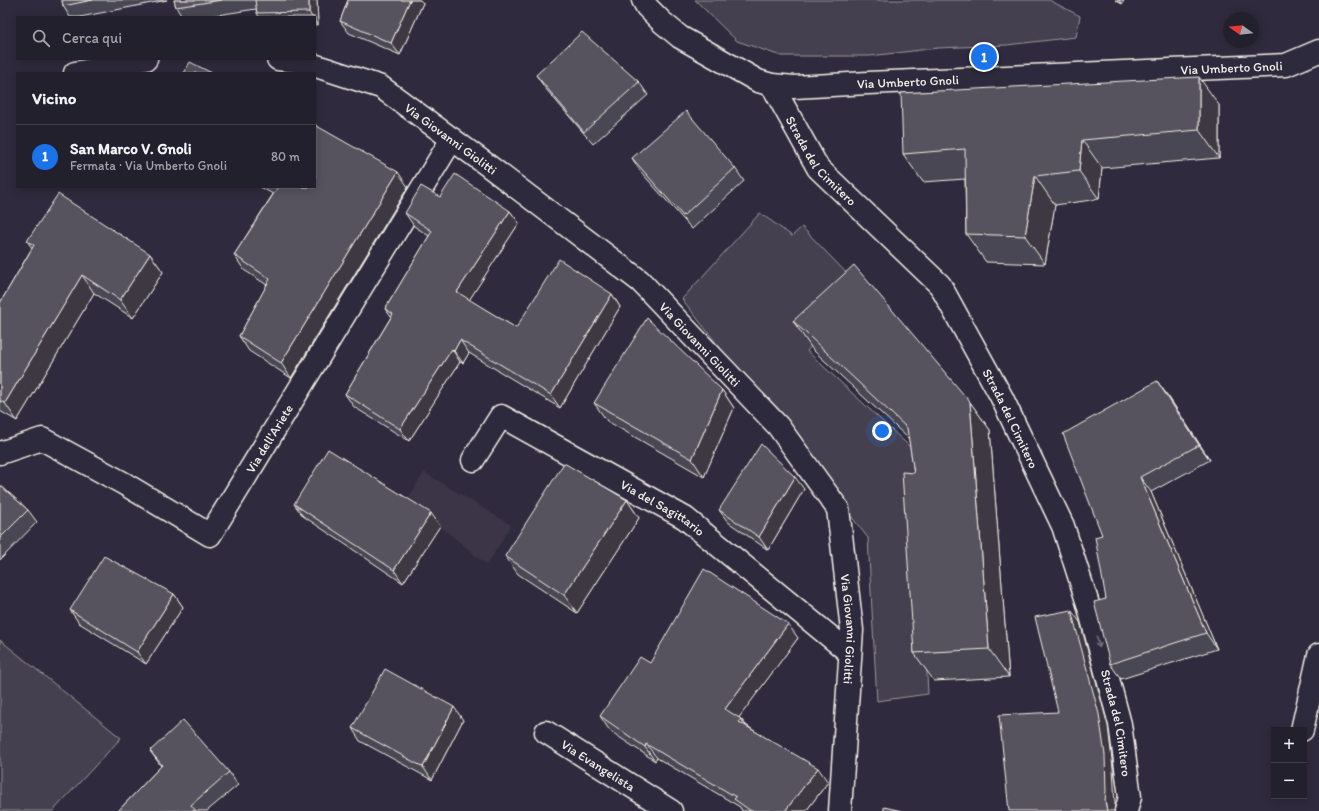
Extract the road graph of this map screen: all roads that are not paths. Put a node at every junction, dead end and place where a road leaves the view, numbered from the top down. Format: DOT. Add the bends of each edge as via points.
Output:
graph roads {
  1 [pos="643,0"];
  2 [pos="1319,51"];
  3 [pos="141,60"];
  4 [pos="287,60"];
  5 [pos="80,72"];
  6 [pos="772,85"];
  7 [pos="452,139"];
  8 [pos="0,453"];
  9 [pos="473,460"];
  10 [pos="850,654"];
  11 [pos="1319,655"];
  12 [pos="1303,727"];
  13 [pos="546,732"];
  14 [pos="671,811"];
  15 [pos="840,811"];
  16 [pos="1126,811"];
  1 -- 6 [label="street, Via Umberto Gnoli" via="647,7 680,37 758,81"];
  2 -- 6 [label="street, Via Umberto Gnoli" via="1286,65 794,87"];
  3 -- 5 [label="street"];
  4 -- 7 [label="street, Via Giovanni Giolitti" via="304,62 381,87"];
  6 -- 16 [label="street, Strada del Cimitero, one-way" via="818,168 940,285 1001,396 1063,526 1088,604 1120,724 1130,796"];
  7 -- 8 [label="street, Via dell'Ariete" via="210,535 42,439"];
  7 -- 10 [label="street, Via Giovanni Giolitti" via="640,281 778,426 838,509 852,630"];
  9 -- 10 [label="street, Via del Sagittario" via="501,416 685,518"];
  10 -- 15 [label="street, Via Giovanni Giolitti"];
  11 -- 12 [label="street"];
  13 -- 14 [label="street, Via Evangelista"];
}
